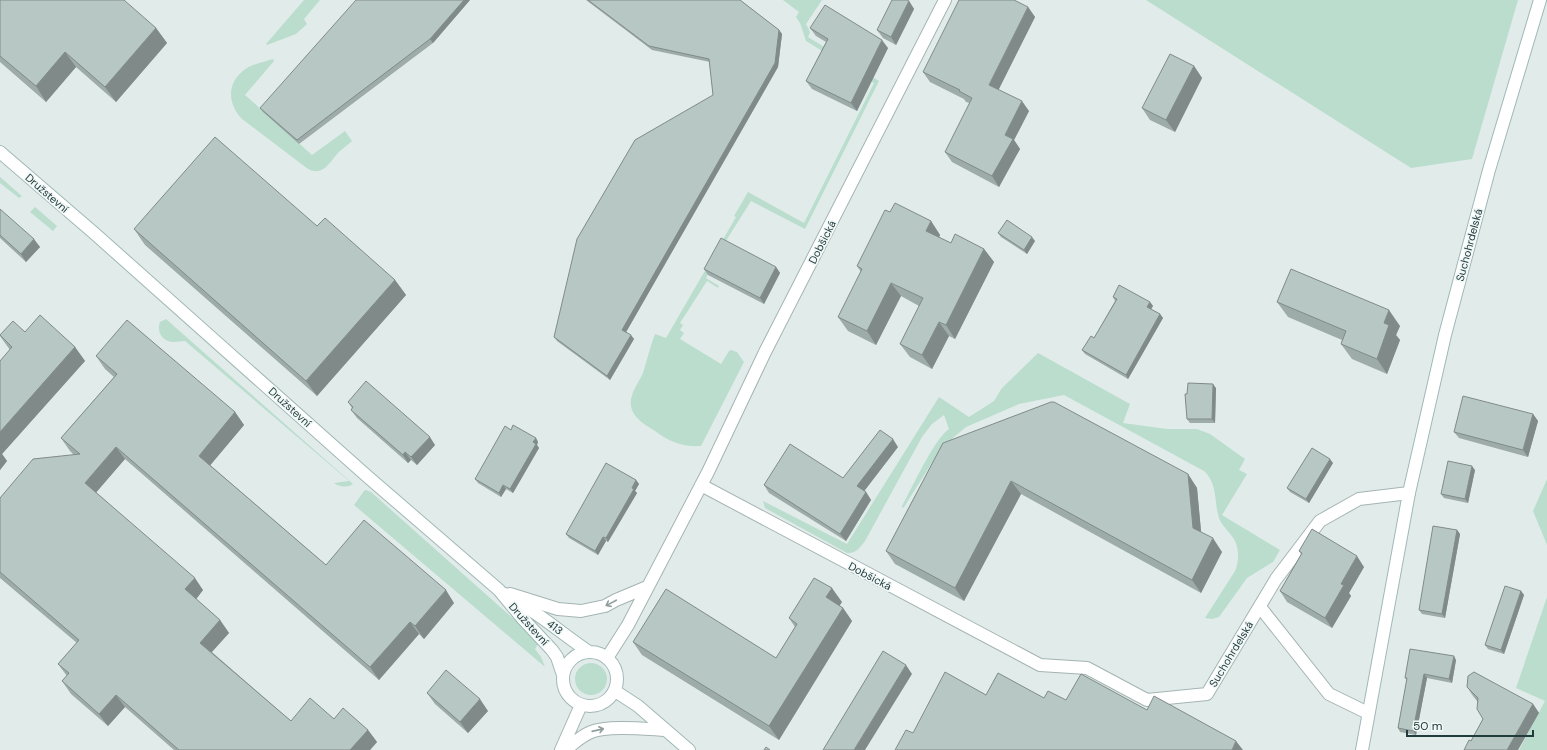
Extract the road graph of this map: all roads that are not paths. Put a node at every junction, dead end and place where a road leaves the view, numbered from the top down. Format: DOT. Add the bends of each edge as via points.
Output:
graph roads {
  1 [pos="945,0"];
  2 [pos="1540,0"];
  3 [pos="0,152"];
  4 [pos="701,485"];
  5 [pos="1409,493"];
  6 [pos="647,587"];
  7 [pos="499,590"];
  8 [pos="1260,607"];
  9 [pos="589,652"];
  10 [pos="607,658"];
  11 [pos="1040,665"];
  12 [pos="563,675"];
  13 [pos="615,691"];
  14 [pos="580,705"];
  15 [pos="1368,713"];
  16 [pos="666,730"];
  17 [pos="561,750"];
  18 [pos="565,750"];
  19 [pos="689,750"];
  20 [pos="1362,750"];
  1 -- 4 [label="street, Dobšická" via="765,352"];
  2 -- 5 [label="street, Suchohrdelská" via="1489,170 1457,290"];
  3 -- 7 [label="street, Družstevní / 413"];
  4 -- 6 [label="street, Dobšická"];
  4 -- 11 [label="street, Dobšická"];
  5 -- 8 [label="street, Suchohrdelská" via="1360,499 1320,521 1276,579"];
  5 -- 15 [label="street, Suchohrdelská"];
  6 -- 7 [label="street, one-way" via="605,606 581,611 558,609"];
  6 -- 10 [label="street, Dobšická" via="628,625"];
  7 -- 9 [label="street, 413" via="532,610"];
  7 -- 12 [label="street, Družstevní / 413" via="549,646 557,657"];
  8 -- 11 [label="street, Suchohrdelská" via="1207,694 1147,700 1087,668"];
  8 -- 15 [label="street, Suchohrdelská" via="1329,694"];
  9 -- 10 [label="street" via="599,653"];
  9 -- 12 [label="street" via="572,659"];
  10 -- 13 [label="street" via="617,673"];
  12 -- 14 [label="street" via="566,693"];
  13 -- 14 [label="street" via="600,705"];
  13 -- 16 [label="street" via="638,706"];
  14 -- 17 [label="street"];
  15 -- 20 [label="street, Suchohrdelská"];
  18 -- 16 [label="street, one-way" via="590,732 599,729"];
  16 -- 19 [label="street"];
}
